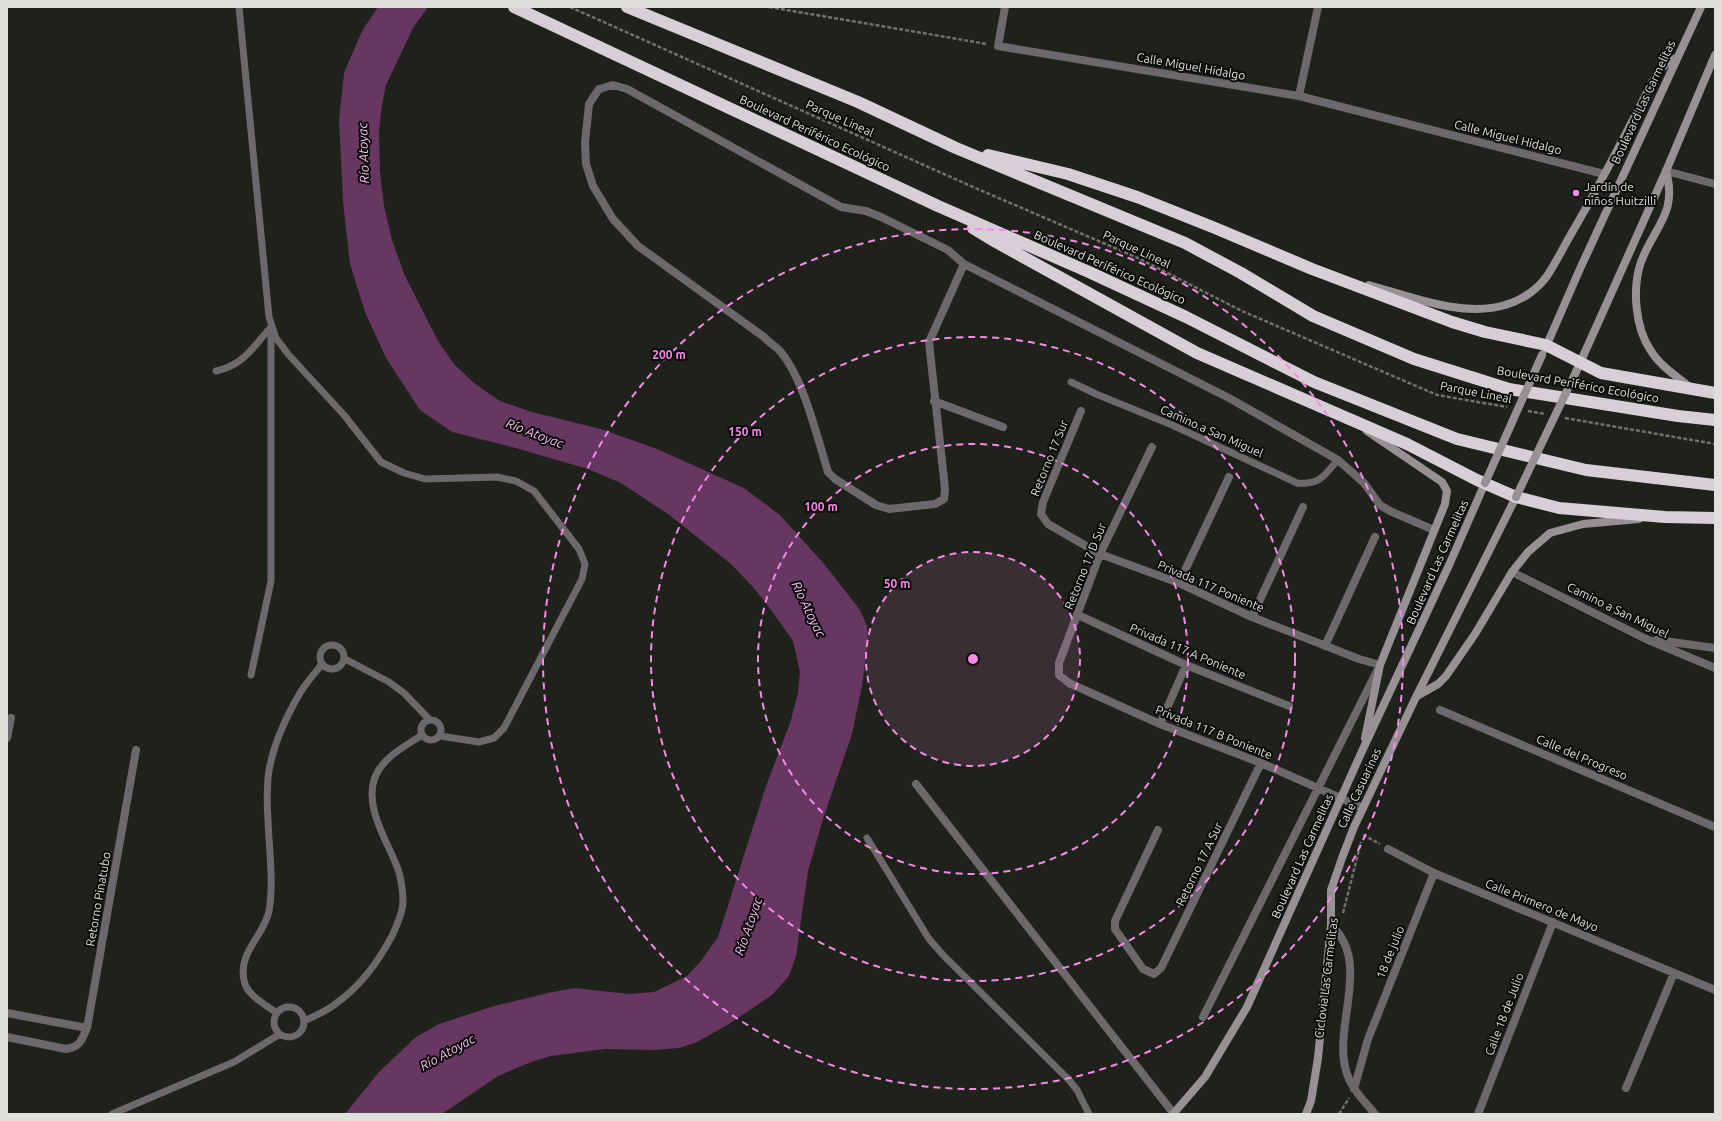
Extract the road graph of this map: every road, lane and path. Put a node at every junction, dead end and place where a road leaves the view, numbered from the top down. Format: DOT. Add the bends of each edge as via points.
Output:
graph roads {
  1 [pos="239,7"];
  2 [pos="514,7"];
  3 [pos="570,7"];
  4 [pos="627,7"];
  5 [pos="770,7"];
  6 [pos="1005,7"];
  7 [pos="1318,7"];
  8 [pos="1701,7"];
  9 [pos="998,46"];
  10 [pos="1715,55"];
  11 [pos="1676,58"];
  12 [pos="1299,96"];
  13 [pos="956,148"];
  14 [pos="1666,171"];
  15 [pos="1604,174"];
  16 [pos="1715,184"];
  17 [pos="938,206"];
  18 [pos="964,264"];
  19 [pos="1312,269"];
  20 [pos="271,327"];
  21 [pos="1544,350"];
  22 [pos="1579,368"];
  23 [pos="216,371"];
  24 [pos="1071,382"];
  25 [pos="1692,388"];
  26 [pos="1715,392"];
  27 [pos="934,401"];
  28 [pos="1514,409"];
  29 [pos="1522,410"];
  30 [pos="1081,412"];
  31 [pos="1553,415"];
  32 [pos="1561,417"];
  33 [pos="1715,420"];
  34 [pos="1353,422"];
  35 [pos="1003,427"];
  36 [pos="1715,444"];
  37 [pos="1152,447"];
  38 [pos="1338,460"];
  39 [pos="1229,477"];
  40 [pos="1485,483"];
  41 [pos="1715,485"];
  42 [pos="1516,497"];
  43 [pos="1304,507"];
  44 [pos="1040,514"];
  45 [pos="1665,517"];
  46 [pos="1715,518"];
  47 [pos="1434,530"];
  48 [pos="1375,537"];
  49 [pos="1100,554"];
  50 [pos="1512,572"];
  51 [pos="1180,583"];
  52 [pos="1078,615"];
  53 [pos="1252,617"];
  54 [pos="1646,639"];
  55 [pos="1325,646"];
  56 [pos="1715,648"];
  57 [pos="345,659"];
  58 [pos="322,664"];
  59 [pos="1186,665"];
  60 [pos="1380,665"];
  61 [pos="1715,668"];
  62 [pos="250,675"];
  63 [pos="1059,675"];
  64 [pos="1417,696"];
  65 [pos="1289,706"];
  66 [pos="1440,710"];
  67 [pos="11,718"];
  68 [pos="429,719"];
  69 [pos="1160,724"];
  70 [pos="422,735"];
  71 [pos="440,736"];
  72 [pos="7,738"];
  73 [pos="1363,749"];
  74 [pos="136,750"];
  75 [pos="1261,763"];
  76 [pos="916,784"];
  77 [pos="1318,788"];
  78 [pos="1342,798"];
  79 [pos="1363,808"];
  80 [pos="1715,827"];
  81 [pos="1366,828"];
  82 [pos="1158,830"];
  83 [pos="1363,835"];
  84 [pos="867,838"];
  85 [pos="1388,849"];
  86 [pos="1434,873"];
  87 [pos="1553,922"];
  88 [pos="1331,925"];
  89 [pos="1338,931"];
  90 [pos="1674,973"];
  91 [pos="1715,990"];
  92 [pos="7,1013"];
  93 [pos="277,1013"];
  94 [pos="1203,1017"];
  95 [pos="304,1021"];
  96 [pos="87,1028"];
  97 [pos="280,1034"];
  98 [pos="7,1038"];
  99 [pos="1626,1088"];
  100 [pos="1354,1089"];
  101 [pos="112,1114"];
  102 [pos="1089,1114"];
  103 [pos="1174,1114"];
  104 [pos="1306,1114"];
  105 [pos="1339,1114"];
  106 [pos="1375,1114"];
  107 [pos="1478,1114"];
  1 -- 20 [label="lane"];
  2 -- 17 [label="highway, Boulevard Periférico Ecológico"];
  3 -- 28 [label="path, Parque Lineal" via="1138,258 1242,311 1437,395"];
  4 -- 13 [label="highway, Boulevard Periférico Ecológico" via="858,102"];
  5 -- 9 [label="path"];
  6 -- 9 [label="street"];
  7 -- 12 [label="street"];
  8 -- 11 [label="main road, Boulevard Las Carmelitas"];
  9 -- 12 [label="street, Calle Miguel Hidalgo"];
  10 -- 14 [label="main road"];
  11 -- 15 [label="main road" via="1657,73"];
  11 -- 21 [label="main road, Boulevard Las Carmelitas"];
  12 -- 15 [label="street, Calle Miguel Hidalgo"];
  13 -- 19 [label="highway" via="1038,166 1137,197"];
  13 -- 33 [label="highway, Boulevard Periférico Ecológico" via="1185,243 1242,273 1313,316 1414,359 1509,389"];
  14 -- 16 [label="street"];
  14 -- 22 [label="main road"];
  14 -- 25 [label="main road" via="1670,196 1668,209 1642,262 1636,284 1636,304 1641,329 1650,351 1664,366"];
  15 -- 19 [label="main road" via="1546,277 1520,300 1505,306 1464,308 1435,304"];
  17 -- 34 [label="highway" via="996,242 1197,353 1304,398"];
  17 -- 41 [label="highway, Boulevard Periférico Ecológico" via="1096,275 1314,382 1457,439 1586,470"];
  18 -- 27 [label="street" via="929,342"];
  18 -- 27 [label="street" via="948,250 881,217 866,211 841,207 627,89 613,85 599,89 589,104 585,143 586,164 593,186 613,219 638,246 764,337 778,350 800,387 828,472 835,479 876,505 889,508 935,504 944,499 945,489"];
  18 -- 38 [label="street" via="1229,398"];
  19 -- 21 [label="highway" via="1452,322"];
  20 -- 23 [label="lane" via="242,360 229,368"];
  20 -- 62 [label="lane" via="272,581"];
  20 -- 71 [label="lane" via="288,354 344,415 381,462 425,479 496,477 516,481 534,491 579,550 585,564 582,579 504,728 494,738 479,742"];
  21 -- 22 [label="highway"];
  21 -- 40 [label="main road, Boulevard Las Carmelitas, bridge"];
  22 -- 25 [label="highway"];
  22 -- 42 [label="main road, bridge"];
  24 -- 38 [label="lane, Camino a San Miguel" via="1298,483 1310,484 1318,481"];
  25 -- 26 [label="highway"];
  27 -- 35 [label="street"];
  29 -- 31 [label="path, Parque Lineal"];
  30 -- 44 [label="street, Retorno 17 Sur"];
  32 -- 36 [label="path"];
  34 -- 40 [label="highway" via="1408,444"];
  34 -- 47 [label="main road" via="1442,482 1447,491 1445,504"];
  37 -- 49 [label="street, Retorno 17 D Sur"];
  38 -- 47 [label="street" via="1364,482 1380,505"];
  39 -- 51 [label="street"];
  40 -- 42 [label="highway"];
  40 -- 73 [label="main road, Boulevard Las Carmelitas"];
  42 -- 45 [label="highway" via="1559,508"];
  42 -- 64 [label="main road, Calle Casuarinas"];
  43 -- 53 [label="street"];
  44 -- 49 [label="street, Privada 117 Poniente" via="1048,524"];
  45 -- 46 [label="highway"];
  45 -- 50 [label="main road" via="1584,524 1550,533 1528,552"];
  47 -- 60 [label="main road"];
  48 -- 55 [label="street"];
  49 -- 51 [label="street, Privada 117 Poniente"];
  49 -- 52 [label="street, Retorno 17 D Sur"];
  50 -- 54 [label="street, Camino a San Miguel"];
  50 -- 64 [label="main road" via="1446,676 1438,684"];
  51 -- 53 [label="street, Privada 117 Poniente"];
  52 -- 59 [label="street, Privada 117 A Poniente"];
  52 -- 63 [label="street, Retorno 17 D Sur" via="1059,663"];
  53 -- 55 [label="street, Privada 117 Poniente"];
  54 -- 56 [label="street"];
  54 -- 61 [label="street, Camino a San Miguel"];
  55 -- 60 [label="street, Privada 117 Poniente"];
  57 -- 58 [label="lane" via="335,669"];
  57 -- 58 [label="lane" via="345,654 339,646 330,644 320,654"];
  57 -- 68 [label="lane" via="389,682 404,693"];
  58 -- 93 [label="lane" via="300,692 276,743 268,777 269,911 244,959 244,982 248,992"];
  59 -- 65 [label="street, Privada 117 A Poniente"];
  59 -- 69 [label="street"];
  60 -- 73 [label="main road"];
  60 -- 77 [label="street"];
  63 -- 69 [label="street, Privada 117 B Poniente" via="1069,683"];
  64 -- 79 [label="main road, Calle Casuarinas"];
  66 -- 80 [label="street, Calle del Progreso"];
  67 -- 72 [label="street"];
  68 -- 70 [label="lane" via="423,722 420,729"];
  68 -- 71 [label="lane" via="438,720 442,727"];
  69 -- 75 [label="street, Privada 117 B Poniente"];
  70 -- 71 [label="lane" via="428,740 435,740"];
  70 -- 95 [label="lane" via="389,758 374,780 374,811 402,886 403,903 399,920 378,961 361,983 333,1006"];
  73 -- 78 [label="main road, Boulevard Las Carmelitas"];
  74 -- 96 [label="street, Retorno Pinatubo"];
  75 -- 77 [label="street, Privada 117 B Poniente"];
  75 -- 82 [label="street, Retorno 17 A Sur" via="1161,968 1154,974 1143,969 1115,929 1115,920"];
  76 -- 103 [label="street"];
  77 -- 78 [label="street, Privada 117 B Poniente"];
  77 -- 94 [label="street"];
  78 -- 79 [label="street, Privada 117 B Poniente"];
  78 -- 103 [label="main road, Boulevard Las Carmelitas" via="1247,1008 1205,1077"];
  79 -- 88 [label="main road, Calle Casuarinas" via="1331,890"];
  81 -- 83 [label="path, Ciclovia Las Carmelitas"];
  83 -- 85 [label="path"];
  83 -- 89 [label="path, Ciclovia Las Carmelitas"];
  84 -- 102 [label="lane" via="929,939 1069,1080"];
  85 -- 86 [label="street, Calle Primero de Mayo"];
  86 -- 87 [label="street, Calle Primero de Mayo"];
  86 -- 100 [label="street, 18 de julio" via="1368,1040"];
  87 -- 90 [label="street, Calle Primero de Mayo"];
  87 -- 107 [label="street, Calle 18 de Julio"];
  88 -- 89 [label="street"];
  88 -- 104 [label="main road, Calle Casuarinas" via="1318,1058 1311,1101"];
  89 -- 100 [label="street" via="1349,956 1351,975 1348,1013 1342,1040 1347,1075"];
  90 -- 91 [label="street, Calle Primero de Mayo"];
  90 -- 99 [label="street"];
  92 -- 96 [label="street"];
  93 -- 95 [label="lane" via="293,1008"];
  93 -- 97 [label="lane" via="274,1024"];
  95 -- 97 [label="lane" via="304,1026 296,1035 285,1037"];
  96 -- 98 [label="street, Retorno Pinatubo" via="75,1048 66,1049"];
  97 -- 101 [label="lane" via="234,1062"];
  100 -- 105 [label="path"];
  100 -- 106 [label="street"];
}
